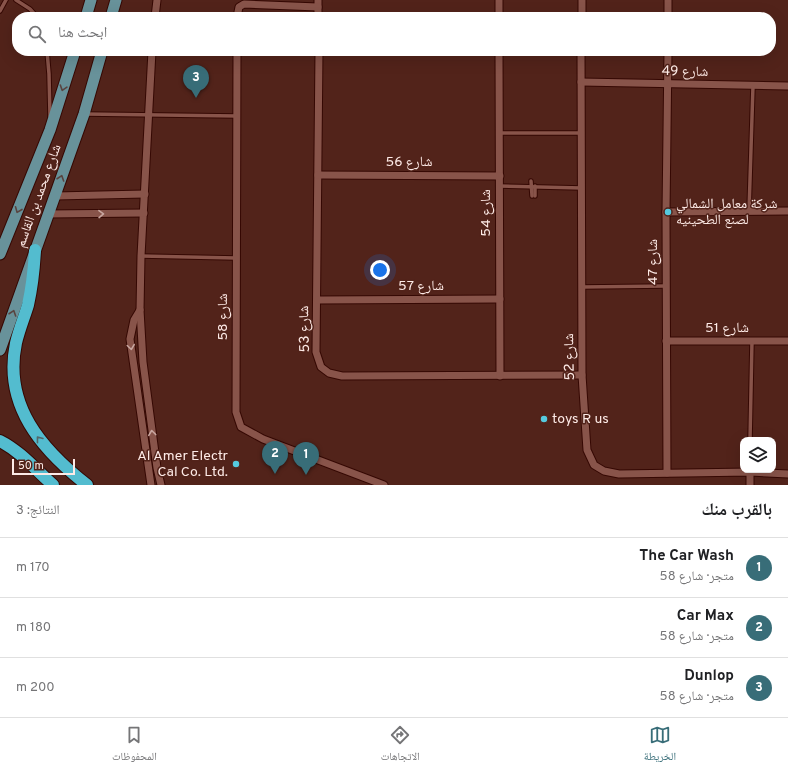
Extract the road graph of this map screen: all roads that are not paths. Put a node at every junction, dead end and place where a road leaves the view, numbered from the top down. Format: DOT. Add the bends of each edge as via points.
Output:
graph roads {
  1 [pos="6,0"];
  2 [pos="16,0"];
  3 [pos="91,0"];
  4 [pos="116,0"];
  5 [pos="157,0"];
  6 [pos="499,0"];
  7 [pos="582,0"];
  8 [pos="668,0"];
  9 [pos="244,2"];
  10 [pos="318,3"];
  11 [pos="0,11"];
  12 [pos="33,12"];
  13 [pos="87,12"];
  14 [pos="112,12"];
  15 [pos="156,12"];
  16 [pos="238,12"];
  17 [pos="499,12"];
  18 [pos="582,12"];
  19 [pos="668,12"];
  20 [pos="47,56"];
  21 [pos="73,56"];
  22 [pos="101,56"];
  23 [pos="152,56"];
  24 [pos="236,56"];
  25 [pos="319,56"];
  26 [pos="499,56"];
  27 [pos="581,56"];
  28 [pos="668,56"];
  29 [pos="581,82"];
  30 [pos="668,85"];
  31 [pos="753,86"];
  32 [pos="788,86"];
  33 [pos="84,114"];
  34 [pos="150,114"];
  35 [pos="236,116"];
  36 [pos="50,130"];
  37 [pos="499,133"];
  38 [pos="581,133"];
  39 [pos="318,175"];
  40 [pos="500,176"];
  41 [pos="531,181"];
  42 [pos="499,186"];
  43 [pos="533,186"];
  44 [pos="582,188"];
  45 [pos="145,194"];
  46 [pos="55,196"];
  47 [pos="534,196"];
  48 [pos="749,211"];
  49 [pos="788,211"];
  50 [pos="666,212"];
  51 [pos="144,213"];
  52 [pos="48,214"];
  53 [pos="35,250"];
  54 [pos="0,254"];
  55 [pos="141,256"];
  56 [pos="236,258"];
  57 [pos="666,286"];
  58 [pos="582,287"];
  59 [pos="500,299"];
  60 [pos="318,300"];
  61 [pos="140,310"];
  62 [pos="788,340"];
  63 [pos="666,341"];
  64 [pos="752,341"];
  65 [pos="0,350"];
  66 [pos="582,375"];
  67 [pos="500,376"];
  68 [pos="750,437"];
  69 [pos="0,441"];
  70 [pos="740,471"];
  71 [pos="667,473"];
  72 [pos="750,473"];
  73 [pos="775,473"];
  74 [pos="788,474"];
  75 [pos="373,483"];
  76 [pos="53,485"];
  77 [pos="87,485"];
  78 [pos="151,485"];
  79 [pos="161,485"];
  80 [pos="384,485"];
  81 [pos="750,485"];
  1 -- 11 [label="lane"];
  2 -- 12 [label="lane"];
  3 -- 13 [label="main road"];
  4 -- 14 [label="main road"];
  5 -- 15 [label="street"];
  6 -- 17 [label="street"];
  7 -- 18 [label="street"];
  8 -- 19 [label="street"];
  9 -- 10 [label="street"];
  9 -- 16 [label="street"];
  20 -- 36 [label="lane"];
  21 -- 36 [label="main road, شارع محمد بن القاسم, one-way"];
  22 -- 33 [label="main road, شارع محمد بن القاسم"];
  23 -- 34 [label="street"];
  24 -- 35 [label="street, شارع 58"];
  25 -- 39 [label="street, شارع 53"];
  26 -- 37 [label="street, شارع 54"];
  27 -- 29 [label="street, شارع 52"];
  28 -- 30 [label="street, شارع 47"];
  29 -- 30 [label="street, شارع 49"];
  29 -- 38 [label="street, شارع 52"];
  30 -- 31 [label="street, شارع 49"];
  30 -- 50 [label="street, شارع 47"];
  31 -- 32 [label="street, شارع 49"];
  31 -- 48 [label="lane"];
  33 -- 34 [label="lane"];
  46 -- 33 [label="main road, شارع محمد بن القاسم, one-way"];
  34 -- 35 [label="lane"];
  34 -- 45 [label="street"];
  35 -- 56 [label="street, شارع 58"];
  36 -- 54 [label="main road, شارع محمد بن القاسم, one-way"];
  37 -- 38 [label="lane"];
  37 -- 40 [label="street, شارع 54"];
  38 -- 44 [label="street, شارع 52"];
  39 -- 40 [label="street, شارع 56"];
  39 -- 60 [label="street, شارع 53"];
  40 -- 42 [label="street, شارع 54"];
  41 -- 43 [label="lane"];
  42 -- 43 [label="lane"];
  42 -- 59 [label="street, شارع 54"];
  43 -- 44 [label="lane"];
  43 -- 47 [label="lane"];
  44 -- 58 [label="street, شارع 52"];
  45 -- 46 [label="street"];
  45 -- 51 [label="street"];
  46 -- 52 [label="main road, شارع محمد بن القاسم"];
  48 -- 49 [label="street"];
  48 -- 50 [label="street"];
  50 -- 57 [label="street, شارع 47"];
  52 -- 51 [label="street, one-way"];
  51 -- 55 [label="street"];
  52 -- 53 [label="main road, شارع محمد بن القاسم"];
  65 -- 53 [label="main road, شارع محمد بن القاسم, one-way"];
  77 -- 53 [label="highway, one-way" via="40,441 24,416 14,387 14,353 31,293"];
  55 -- 56 [label="lane"];
  55 -- 61 [label="street"];
  56 -- 75 [label="street, شارع 58" via="236,412 241,427 263,439"];
  57 -- 58 [label="lane"];
  57 -- 63 [label="street, شارع 47"];
  58 -- 66 [label="street, شارع 52"];
  59 -- 60 [label="street, شارع 57"];
  59 -- 67 [label="street, شارع 54"];
  60 -- 67 [label="street, شارع 53" via="316,352 321,367 329,373 342,376"];
  61 -- 78 [label="street, one-way" via="134,320 130,339"];
  79 -- 61 [label="street, one-way" via="143,362"];
  62 -- 64 [label="street, شارع 51"];
  63 -- 64 [label="street, شارع 51"];
  63 -- 71 [label="street, شارع 47"];
  64 -- 68 [label="lane"];
  66 -- 67 [label="street, شارع 53"];
  66 -- 71 [label="street, شارع 52" via="587,450 594,465 604,471 619,474"];
  69 -- 76 [label="highway"];
  70 -- 71 [label="street, شارع 52"];
  72 -- 81 [label="street"];
  73 -- 74 [label="street, شارع 52"];
  75 -- 80 [label="street, شارع 58"];
}
